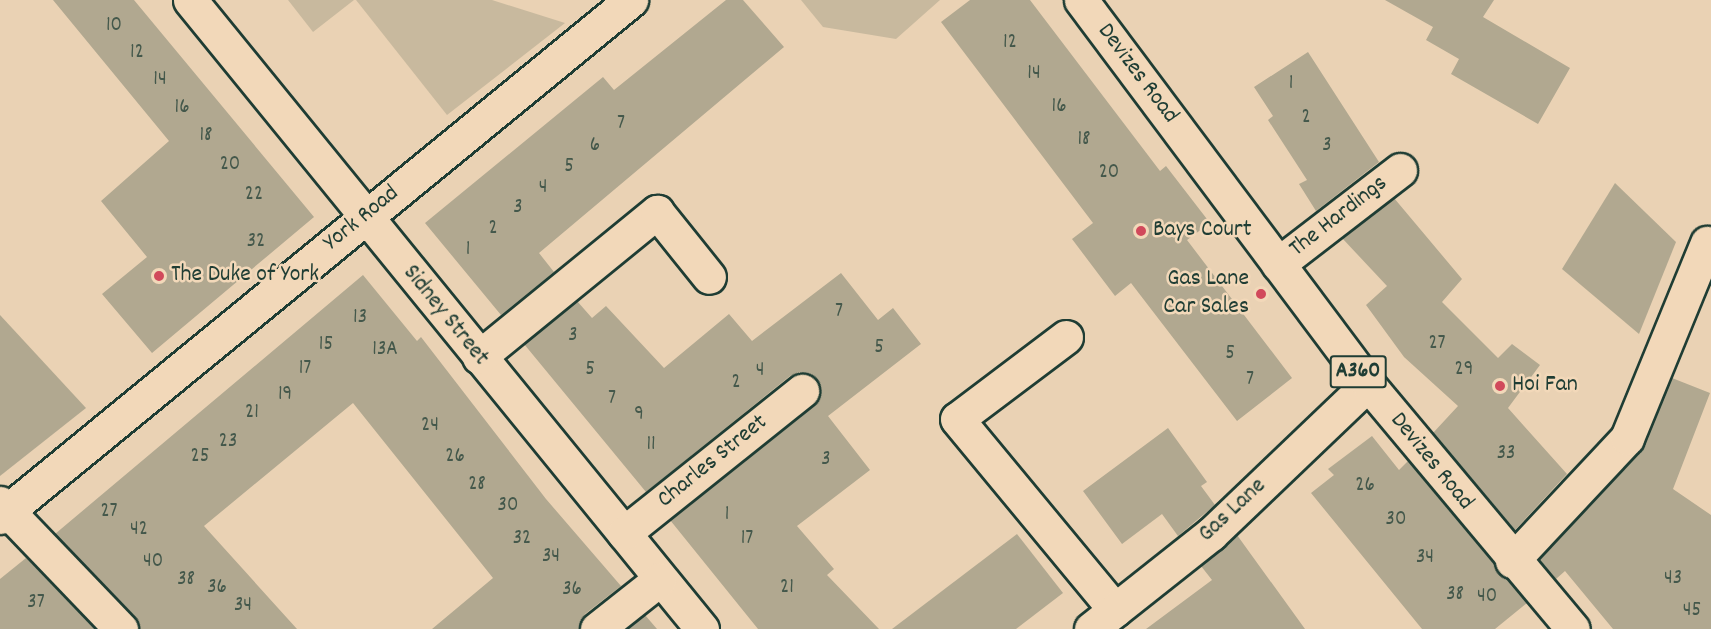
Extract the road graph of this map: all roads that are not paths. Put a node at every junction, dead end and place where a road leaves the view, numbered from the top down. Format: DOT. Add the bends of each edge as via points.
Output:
graph roads {
  1 [pos="190,0"];
  2 [pos="593,0"];
  3 [pos="631,0"];
  4 [pos="1081,0"];
  5 [pos="590,39"];
  6 [pos="1400,170"];
  7 [pos="364,217"];
  8 [pos="1707,243"];
  9 [pos="1278,264"];
  10 [pos="710,277"];
  11 [pos="1066,337"];
  12 [pos="479,357"];
  13 [pos="1368,384"];
  14 [pos="802,391"];
  15 [pos="3,510"];
  16 [pos="624,533"];
  17 [pos="1512,561"];
  18 [pos="660,579"];
  19 [pos="1103,619"];
  20 [pos="121,629"];
  21 [pos="597,629"];
  22 [pos="702,629"];
  23 [pos="1573,629"];
  1 -- 7 [label="street, Sidney Street"];
  2 -- 5 [label="street"];
  3 -- 5 [label="street, York Road"];
  4 -- 9 [label="street, Devizes Road / A360"];
  5 -- 7 [label="street, York Road"];
  6 -- 9 [label="street, The Hardings"];
  7 -- 12 [label="street, Sidney Street"];
  7 -- 15 [label="street, York Road"];
  8 -- 17 [label="street" via="1627,438"];
  9 -- 13 [label="street, Devizes Road / A360"];
  10 -- 12 [label="street" via="657,212"];
  11 -- 19 [label="street" via="957,418"];
  12 -- 16 [label="street, Sidney Street"];
  13 -- 17 [label="street, Devizes Road / A360"];
  13 -- 19 [label="street, Gas Lane" via="1211,534"];
  14 -- 16 [label="street, Charles Street"];
  15 -- 20 [label="street"];
  16 -- 18 [label="street, Sidney Street"];
  17 -- 23 [label="street, Devizes Road / A360"];
  18 -- 21 [label="street"];
  18 -- 22 [label="street, Sidney Street"];
}
